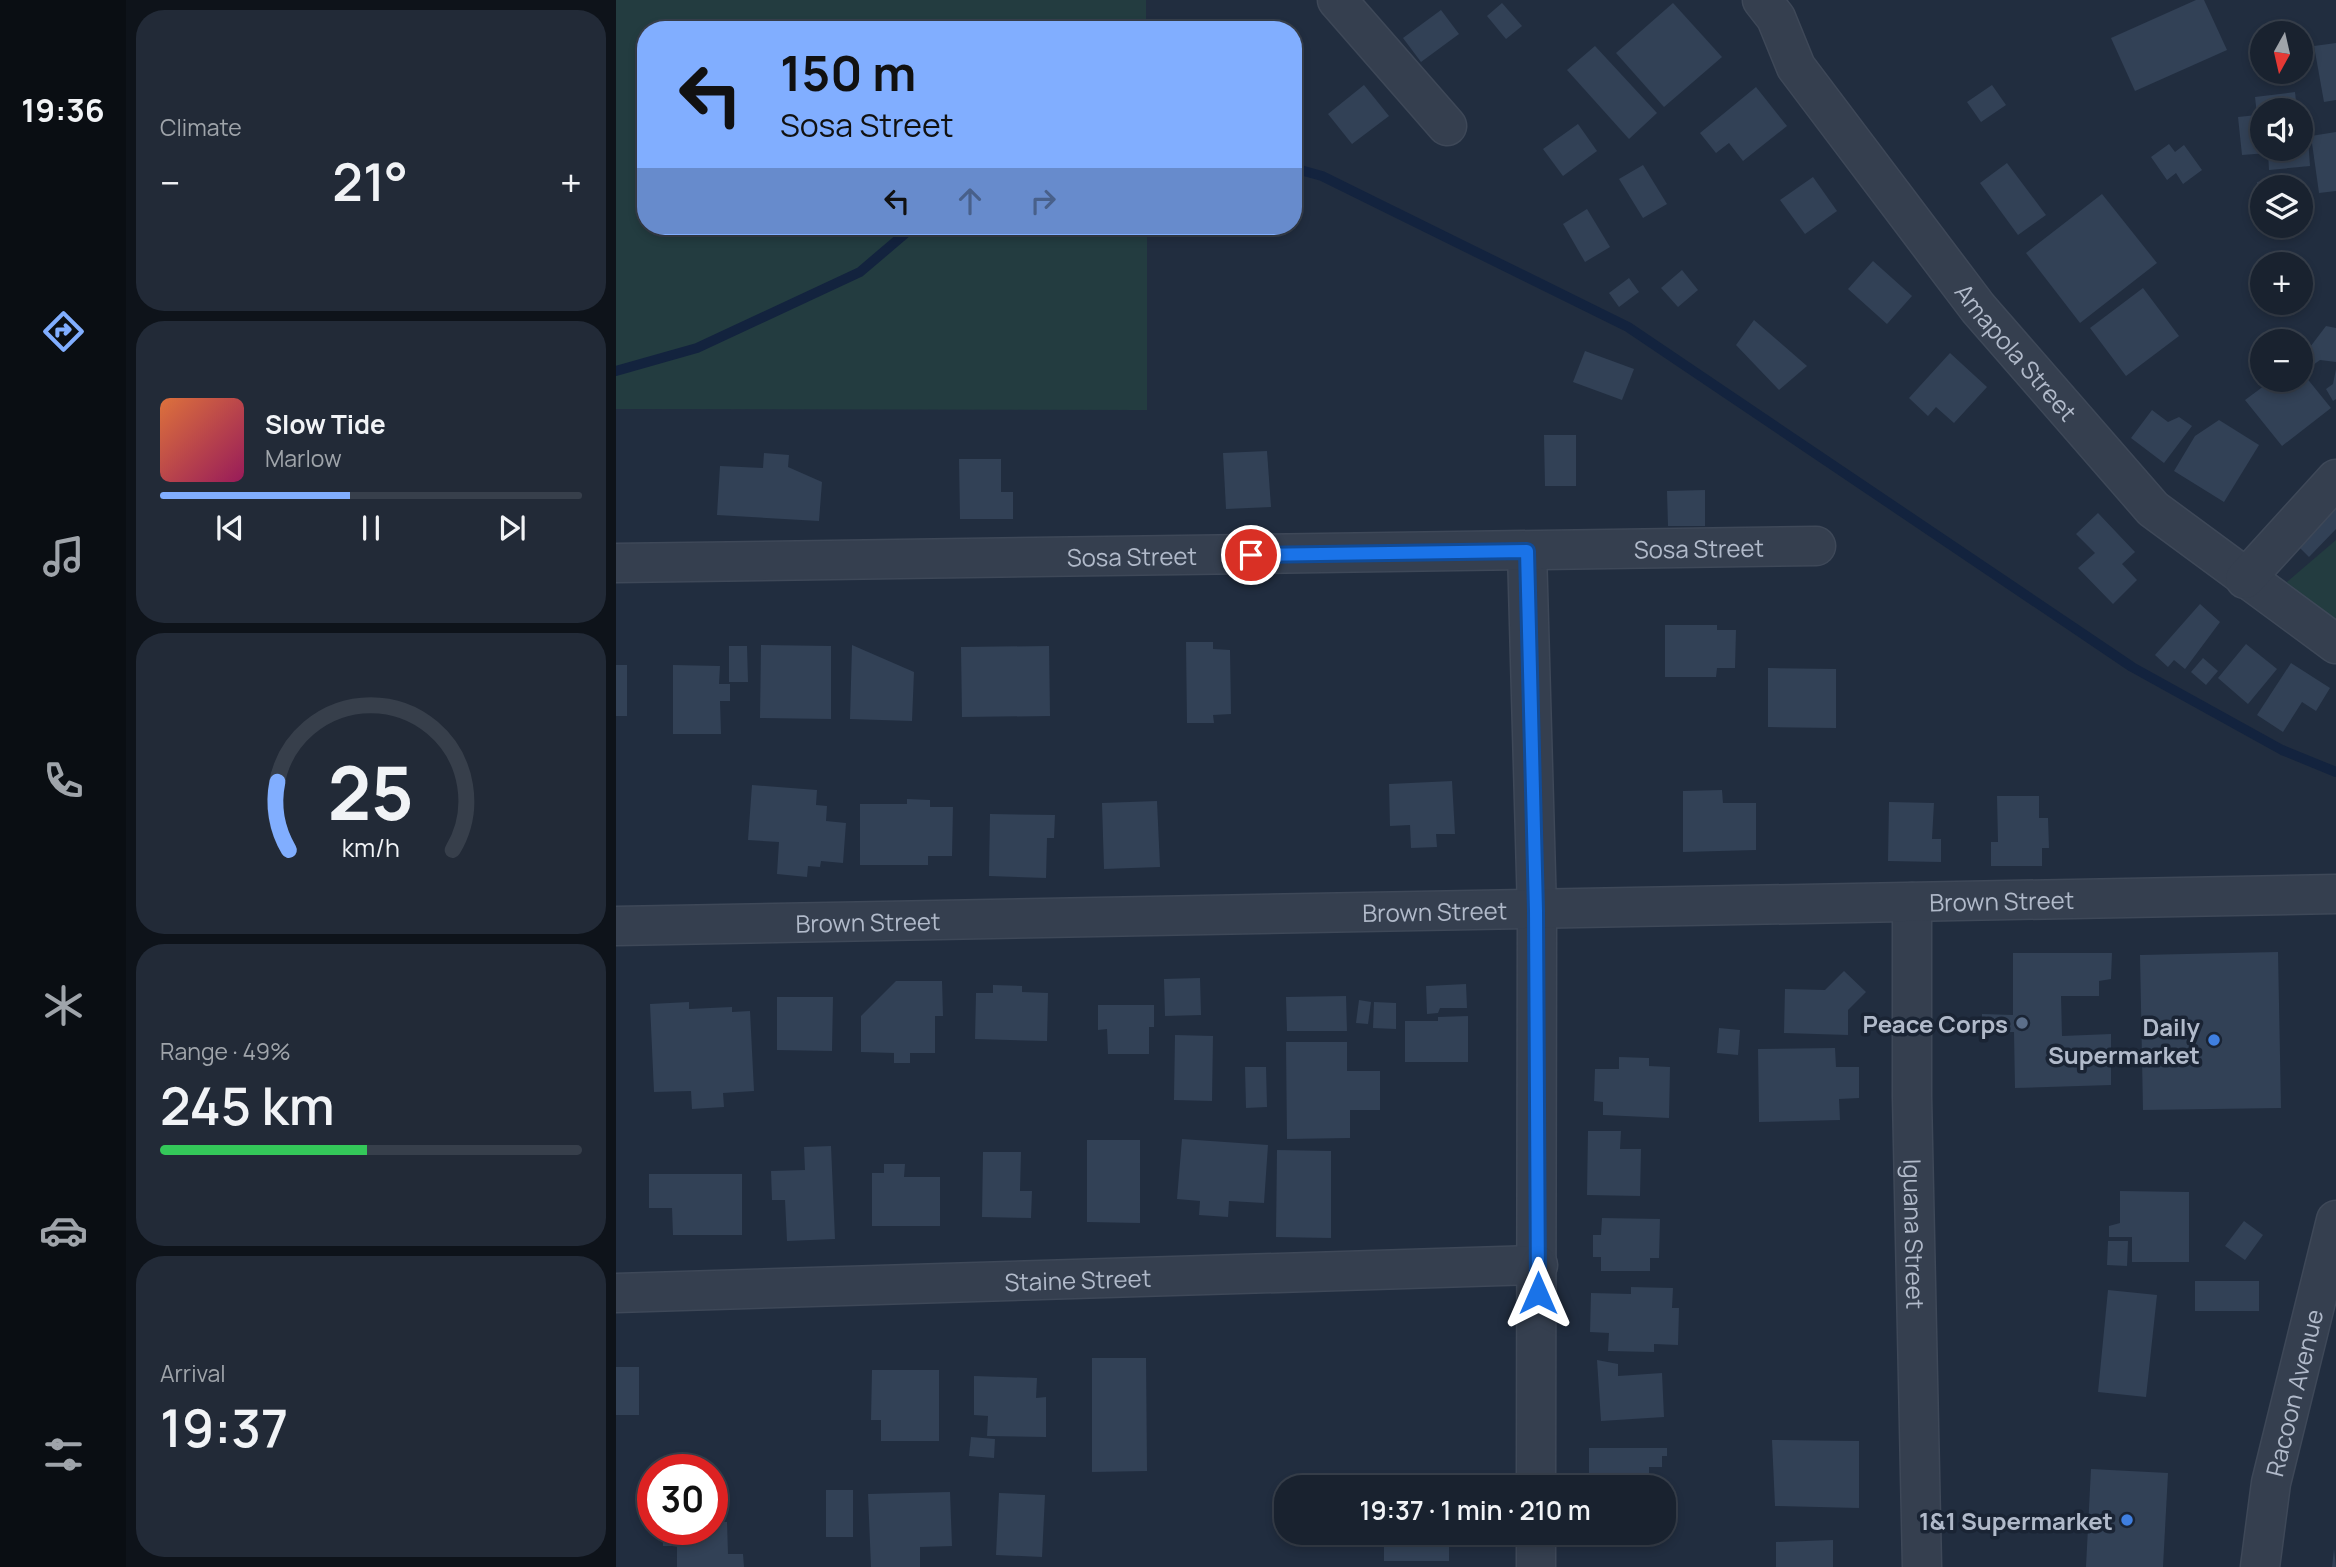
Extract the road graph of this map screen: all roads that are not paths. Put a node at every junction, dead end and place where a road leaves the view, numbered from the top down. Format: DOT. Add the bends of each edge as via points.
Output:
graph roads {
  1 [pos="1337,0"];
  2 [pos="1778,6"];
  3 [pos="1447,126"];
  4 [pos="2336,479"];
  5 [pos="1816,546"];
  6 [pos="1527,551"];
  7 [pos="616,563"];
  8 [pos="2245,579"];
  9 [pos="2336,644"];
  10 [pos="2336,894"];
  11 [pos="1912,902"];
  12 [pos="1536,911"];
  13 [pos="616,926"];
  14 [pos="2336,1220"];
  15 [pos="1538,1265"];
  16 [pos="616,1293"];
  17 [pos="2325,1305"];
  18 [pos="1536,1475"];
  19 [pos="1536,1545"];
  20 [pos="1536,1567"];
  21 [pos="1922,1567"];
  22 [pos="2260,1567"];
  1 -- 3 [label="street"];
  2 -- 8 [label="street, Amapola Street" via="1796,67 1978,308 2153,509"];
  4 -- 8 [label="street"];
  5 -- 6 [label="street, Sosa Street"];
  6 -- 7 [label="street, Sosa Street"];
  6 -- 12 [label="street"];
  8 -- 9 [label="street, Amapola Street"];
  10 -- 11 [label="street, Brown Street"];
  11 -- 12 [label="street, Brown Street"];
  11 -- 21 [label="street, Iguana Street"];
  12 -- 13 [label="street, Brown Street"];
  12 -- 15 [label="street"];
  14 -- 17 [label="street, Racoon Avenue"];
  15 -- 16 [label="street, Staine Street"];
  15 -- 18 [label="street"];
  17 -- 22 [label="street, Racoon Avenue" via="2271,1483"];
  19 -- 20 [label="street"];
}
